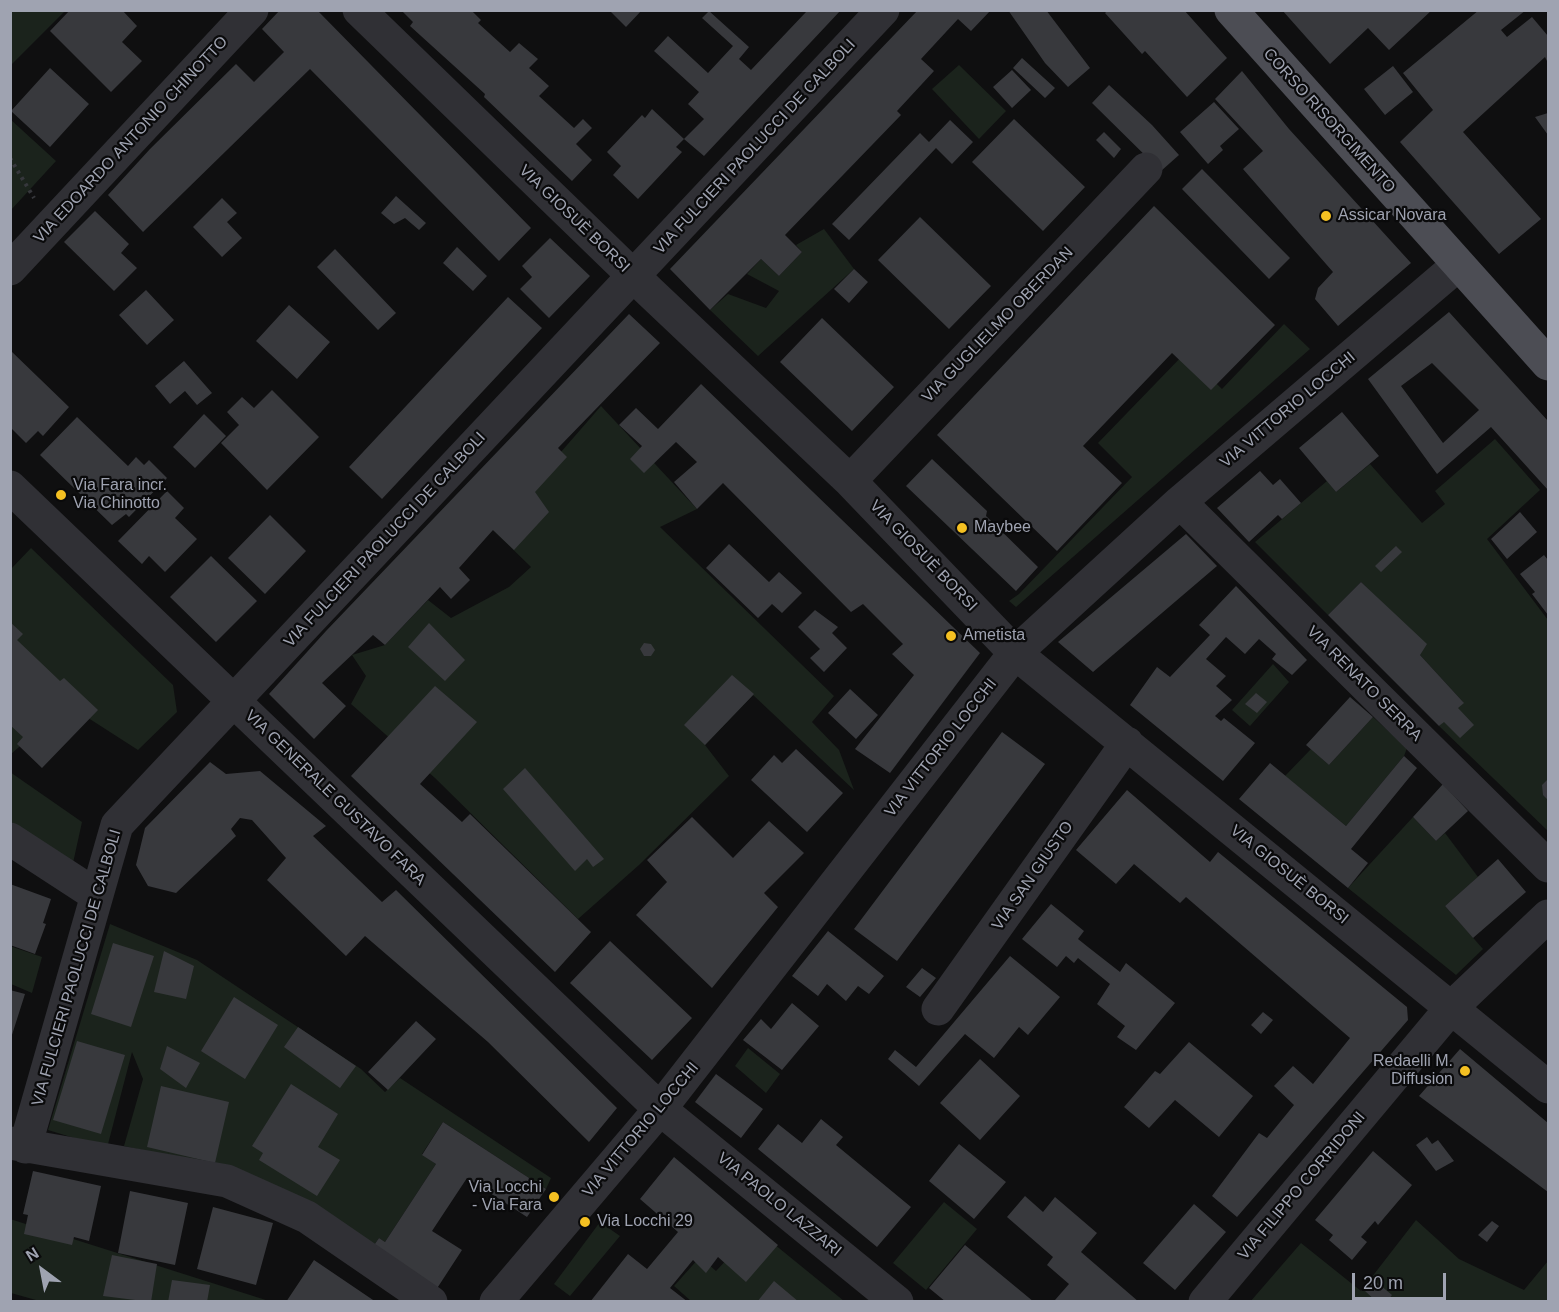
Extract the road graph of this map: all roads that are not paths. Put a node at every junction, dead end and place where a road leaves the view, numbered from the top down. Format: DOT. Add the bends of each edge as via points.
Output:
graph roads {
  1 [pos="252,10"];
  2 [pos="359,10"];
  3 [pos="883,10"];
  4 [pos="1231,10"];
  5 [pos="1146,169"];
  6 [pos="1458,265"];
  7 [pos="10,269"];
  8 [pos="633,276"];
  9 [pos="1548,364"];
  10 [pos="850,481"];
  11 [pos="10,487"];
  12 [pos="1180,502"];
  13 [pos="1016,653"];
  14 [pos="234,701"];
  15 [pos="1127,743"];
  16 [pos="10,839"];
  17 [pos="1548,866"];
  18 [pos="96,895"];
  19 [pos="1548,916"];
  20 [pos="1451,1008"];
  21 [pos="938,1009"];
  22 [pos="1548,1087"];
  23 [pos="660,1109"];
  24 [pos="18,1145"];
  25 [pos="431,1302"];
  26 [pos="496,1302"];
  27 [pos="897,1302"];
  28 [pos="1205,1302"];
  1 -- 7 [label="street, VIA EDOARDO ANTONIO CHINOTTO"];
  2 -- 8 [label="street, VIA GIOSUÈ BORSI"];
  3 -- 8 [label="street, VIA FULCIERI PAOLUCCI DE CALBOLI"];
  4 -- 6 [label="main road, CORSO RISORGIMENTO"];
  5 -- 10 [label="street, VIA GUGLIELMO OBERDAN"];
  6 -- 9 [label="main road, CORSO RISORGIMENTO"];
  6 -- 12 [label="street, VIA VITTORIO LOCCHI"];
  8 -- 10 [label="street, VIA GIOSUÈ BORSI"];
  8 -- 14 [label="street, VIA FULCIERI PAOLUCCI DE CALBOLI"];
  10 -- 13 [label="street, VIA GIOSUÈ BORSI"];
  11 -- 14 [label="street, VIA GENERALE GUSTAVO FARA"];
  12 -- 13 [label="street, VIA VITTORIO LOCCHI"];
  12 -- 17 [label="street, VIA RENATO SERRA"];
  13 -- 15 [label="street, VIA GIOSUÈ BORSI"];
  13 -- 23 [label="street, VIA VITTORIO LOCCHI"];
  14 -- 18 [label="street, VIA FULCIERI PAOLUCCI DE CALBOLI" via="117,825"];
  14 -- 23 [label="street, VIA GENERALE GUSTAVO FARA"];
  15 -- 20 [label="street, VIA GIOSUÈ BORSI"];
  15 -- 21 [label="street, VIA SAN GIUSTO"];
  16 -- 18 [label="street"];
  18 -- 24 [label="street, VIA FULCIERI PAOLUCCI DE CALBOLI"];
  19 -- 20 [label="street, VIA FILIPPO CORRIDONI"];
  20 -- 22 [label="street, VIA GIOSUÈ BORSI"];
  20 -- 28 [label="street, VIA FILIPPO CORRIDONI"];
  23 -- 26 [label="street, VIA VITTORIO LOCCHI"];
  23 -- 27 [label="street, VIA PAOLO LAZZARI"];
  24 -- 25 [label="street" via="228,1181 307,1217"];
}
